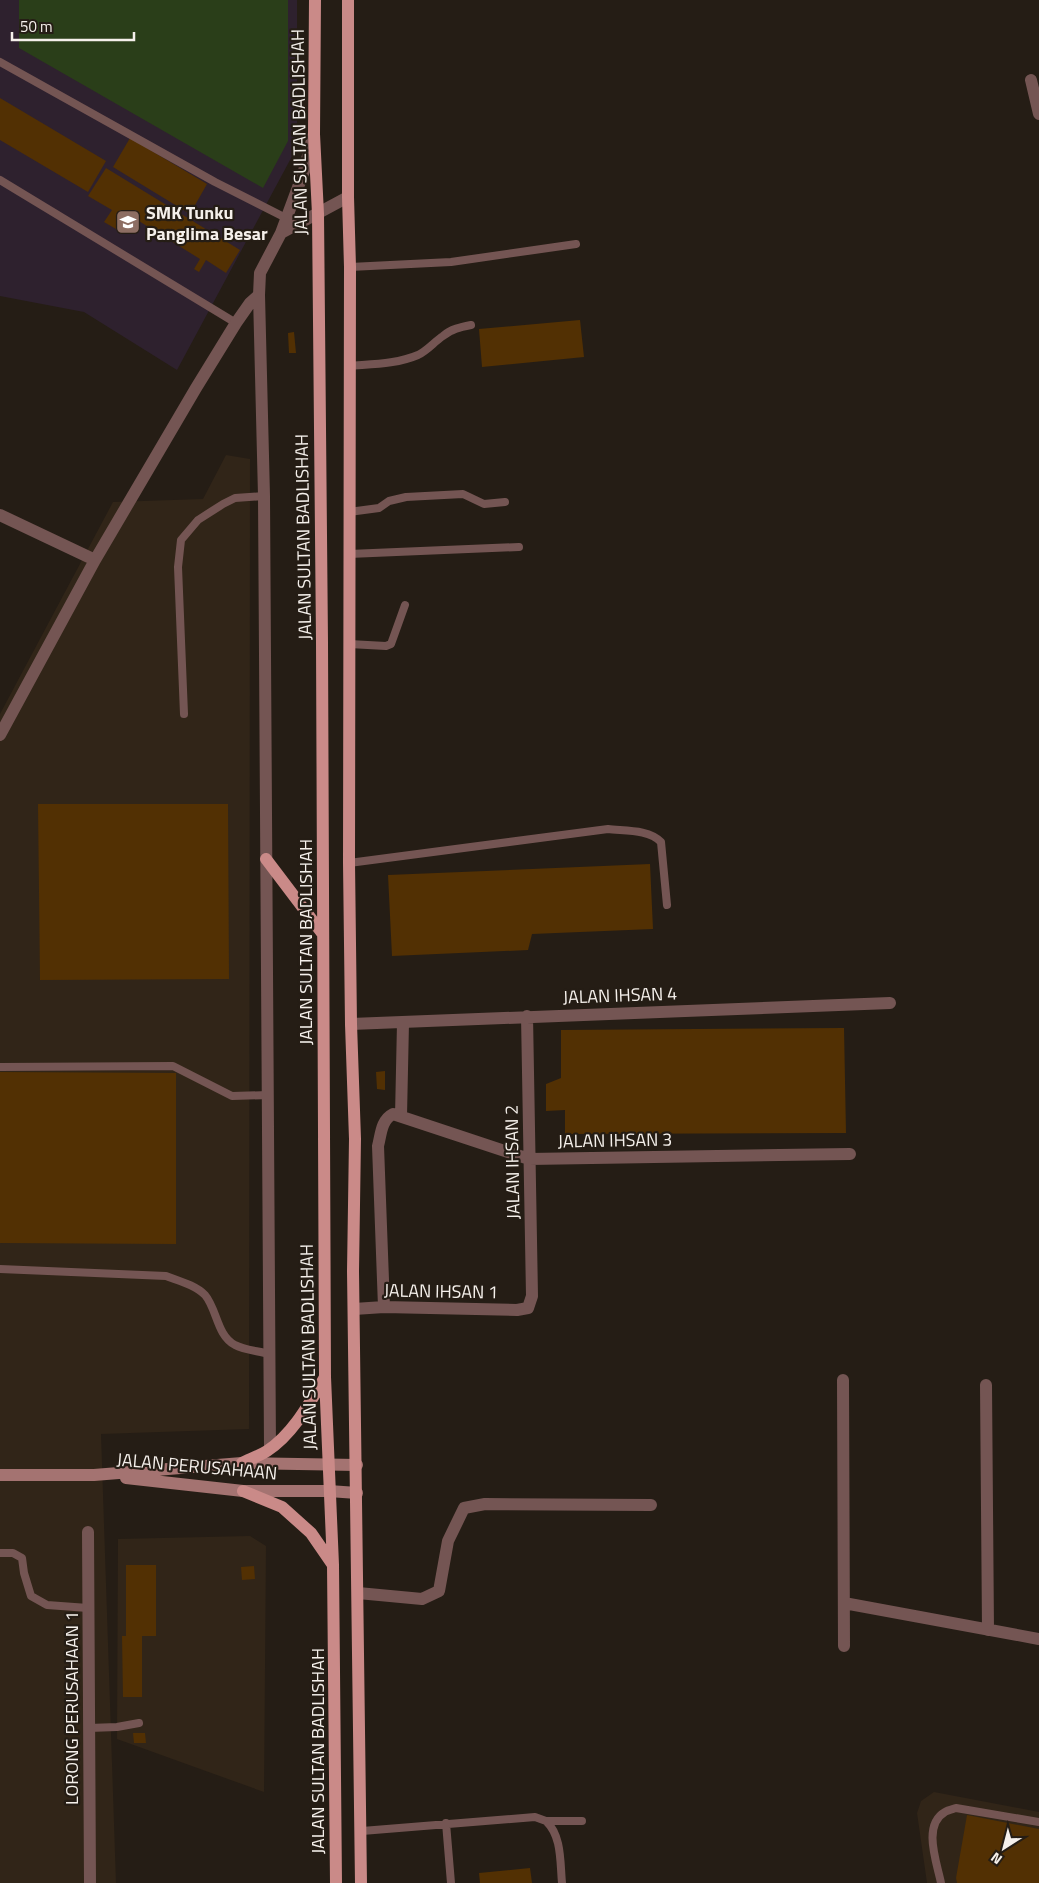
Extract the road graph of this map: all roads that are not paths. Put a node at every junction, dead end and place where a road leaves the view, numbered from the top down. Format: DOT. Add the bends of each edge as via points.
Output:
graph roads {
  1 [pos="315,0"];
  2 [pos="348,0"];
  3 [pos="0,62"];
  4 [pos="1031,80"];
  5 [pos="1039,114"];
  6 [pos="314,134"];
  7 [pos="0,180"];
  8 [pos="348,197"];
  9 [pos="318,214"];
  10 [pos="286,218"];
  11 [pos="280,233"];
  12 [pos="576,244"];
  13 [pos="350,267"];
  14 [pos="259,295"];
  15 [pos="236,323"];
  16 [pos="471,325"];
  17 [pos="349,366"];
  18 [pos="264,496"];
  19 [pos="505,502"];
  20 [pos="349,512"];
  21 [pos="0,515"];
  22 [pos="519,547"];
  23 [pos="349,554"];
  24 [pos="95,560"];
  25 [pos="405,605"];
  26 [pos="349,644"];
  27 [pos="184,714"];
  28 [pos="0,734"];
  29 [pos="266,859"];
  30 [pos="349,863"];
  31 [pos="667,905"];
  32 [pos="322,933"];
  33 [pos="890,1003"];
  34 [pos="528,1016"];
  35 [pos="403,1023"];
  36 [pos="351,1024"];
  37 [pos="0,1067"];
  38 [pos="268,1095"];
  39 [pos="401,1116"];
  40 [pos="850,1154"];
  41 [pos="529,1159"];
  42 [pos="0,1269"];
  43 [pos="384,1307"];
  44 [pos="528,1308"];
  45 [pos="354,1309"];
  46 [pos="269,1354"];
  47 [pos="324,1377"];
  48 [pos="843,1380"];
  49 [pos="986,1385"];
  50 [pos="270,1448"];
  51 [pos="242,1463"];
  52 [pos="328,1464"];
  53 [pos="357,1465"];
  54 [pos="0,1475"];
  55 [pos="94,1475"];
  56 [pos="243,1491"];
  57 [pos="329,1491"];
  58 [pos="357,1493"];
  59 [pos="651,1505"];
  60 [pos="88,1532"];
  61 [pos="0,1553"];
  62 [pos="333,1565"];
  63 [pos="358,1593"];
  64 [pos="844,1603"];
  65 [pos="88,1608"];
  66 [pos="988,1630"];
  67 [pos="1039,1640"];
  68 [pos="844,1646"];
  69 [pos="139,1723"];
  70 [pos="89,1728"];
  71 [pos="546,1821"];
  72 [pos="582,1821"];
  73 [pos="1039,1822"];
  74 [pos="446,1823"];
  75 [pos="362,1831"];
  76 [pos="90,1883"];
  77 [pos="336,1883"];
  78 [pos="361,1883"];
  79 [pos="452,1883"];
  80 [pos="562,1883"];
  81 [pos="941,1883"];
  1 -- 6 [label="main road, JALAN SULTAN BADLISHAH"];
  2 -- 8 [label="main road"];
  3 -- 10 [label="lane"];
  4 -- 5 [label="street"];
  6 -- 9 [label="main road, JALAN SULTAN BADLISHAH"];
  6 -- 10 [label="street"];
  7 -- 15 [label="lane"];
  8 -- 9 [label="street"];
  8 -- 13 [label="main road"];
  9 -- 11 [label="street"];
  9 -- 32 [label="main road, JALAN SULTAN BADLISHAH"];
  10 -- 11 [label="street"];
  11 -- 14 [label="street" via="260,273"];
  12 -- 13 [label="lane" via="451,262"];
  13 -- 17 [label="main road"];
  14 -- 15 [label="street"];
  14 -- 18 [label="street"];
  15 -- 24 [label="street"];
  16 -- 17 [label="lane" via="457,327 418,355"];
  17 -- 20 [label="main road"];
  18 -- 27 [label="lane" via="235,498 223,504 198,520 181,540 178,567"];
  18 -- 29 [label="street"];
  19 -- 20 [label="lane" via="484,504 463,494 406,497 389,501 379,508"];
  20 -- 23 [label="main road"];
  21 -- 24 [label="street"];
  22 -- 23 [label="lane"];
  23 -- 26 [label="main road"];
  24 -- 28 [label="street"];
  25 -- 26 [label="lane" via="391,644"];
  26 -- 30 [label="main road"];
  29 -- 32 [label="main road"];
  29 -- 38 [label="street"];
  30 -- 31 [label="lane" via="608,829 649,834 661,842"];
  30 -- 36 [label="main road"];
  32 -- 47 [label="main road, JALAN SULTAN BADLISHAH"];
  33 -- 34 [label="street, JALAN IHSAN 4"];
  34 -- 35 [label="street, JALAN IHSAN 4"];
  34 -- 41 [label="street, JALAN IHSAN 2"];
  35 -- 36 [label="street, JALAN IHSAN 4"];
  35 -- 39 [label="street"];
  36 -- 45 [label="main road" via="355,1138"];
  37 -- 38 [label="lane" via="173,1066 232,1096"];
  38 -- 46 [label="street"];
  39 -- 41 [label="street, JALAN IHSAN 3"];
  39 -- 43 [label="street, JALAN IHSAN 3" via="393,1114 387,1117 378,1146"];
  40 -- 41 [label="street, JALAN IHSAN 3"];
  41 -- 44 [label="street, JALAN IHSAN 2" via="532,1296"];
  42 -- 46 [label="lane" via="166,1276 205,1295 224,1335 234,1345"];
  43 -- 44 [label="street, JALAN IHSAN 1"];
  43 -- 45 [label="street, JALAN IHSAN 1"];
  45 -- 53 [label="main road"];
  46 -- 50 [label="street"];
  47 -- 50 [label="main road" via="304,1413"];
  47 -- 52 [label="main road, JALAN SULTAN BADLISHAH"];
  48 -- 64 [label="street"];
  49 -- 66 [label="street"];
  50 -- 51 [label="main road"];
  51 -- 52 [label="main road, JALAN PERUSAHAAN"];
  51 -- 55 [label="main road, JALAN PERUSAHAAN"];
  52 -- 53 [label="main road, JALAN PERUSAHAAN"];
  52 -- 57 [label="main road, JALAN SULTAN BADLISHAH"];
  53 -- 58 [label="main road"];
  54 -- 55 [label="main road, JALAN PERUSAHAAN"];
  55 -- 56 [label="main road, JALAN PERUSAHAAN"];
  56 -- 57 [label="main road, JALAN PERUSAHAAN"];
  56 -- 62 [label="main road" via="282,1506 311,1532"];
  57 -- 58 [label="main road, JALAN PERUSAHAAN"];
  57 -- 62 [label="main road, JALAN SULTAN BADLISHAH"];
  58 -- 63 [label="main road"];
  59 -- 63 [label="street" via="485,1504 464,1508 448,1541 439,1591 422,1599"];
  60 -- 65 [label="street, LORONG PERUSAHAAN 1"];
  61 -- 65 [label="lane" via="13,1553 22,1558 31,1596 47,1605"];
  62 -- 77 [label="main road, JALAN SULTAN BADLISHAH"];
  63 -- 75 [label="main road"];
  64 -- 66 [label="street"];
  64 -- 68 [label="street"];
  65 -- 70 [label="street, LORONG PERUSAHAAN 1"];
  66 -- 67 [label="street"];
  69 -- 70 [label="lane"];
  70 -- 76 [label="street, LORONG PERUSAHAAN 1"];
  71 -- 72 [label="lane"];
  71 -- 74 [label="lane" via="535,1817"];
  71 -- 80 [label="lane" via="558,1842"];
  73 -- 81 [label="lane" via="956,1808 945,1812 933,1828"];
  74 -- 75 [label="lane"];
  74 -- 79 [label="lane"];
  75 -- 78 [label="main road"];
}
